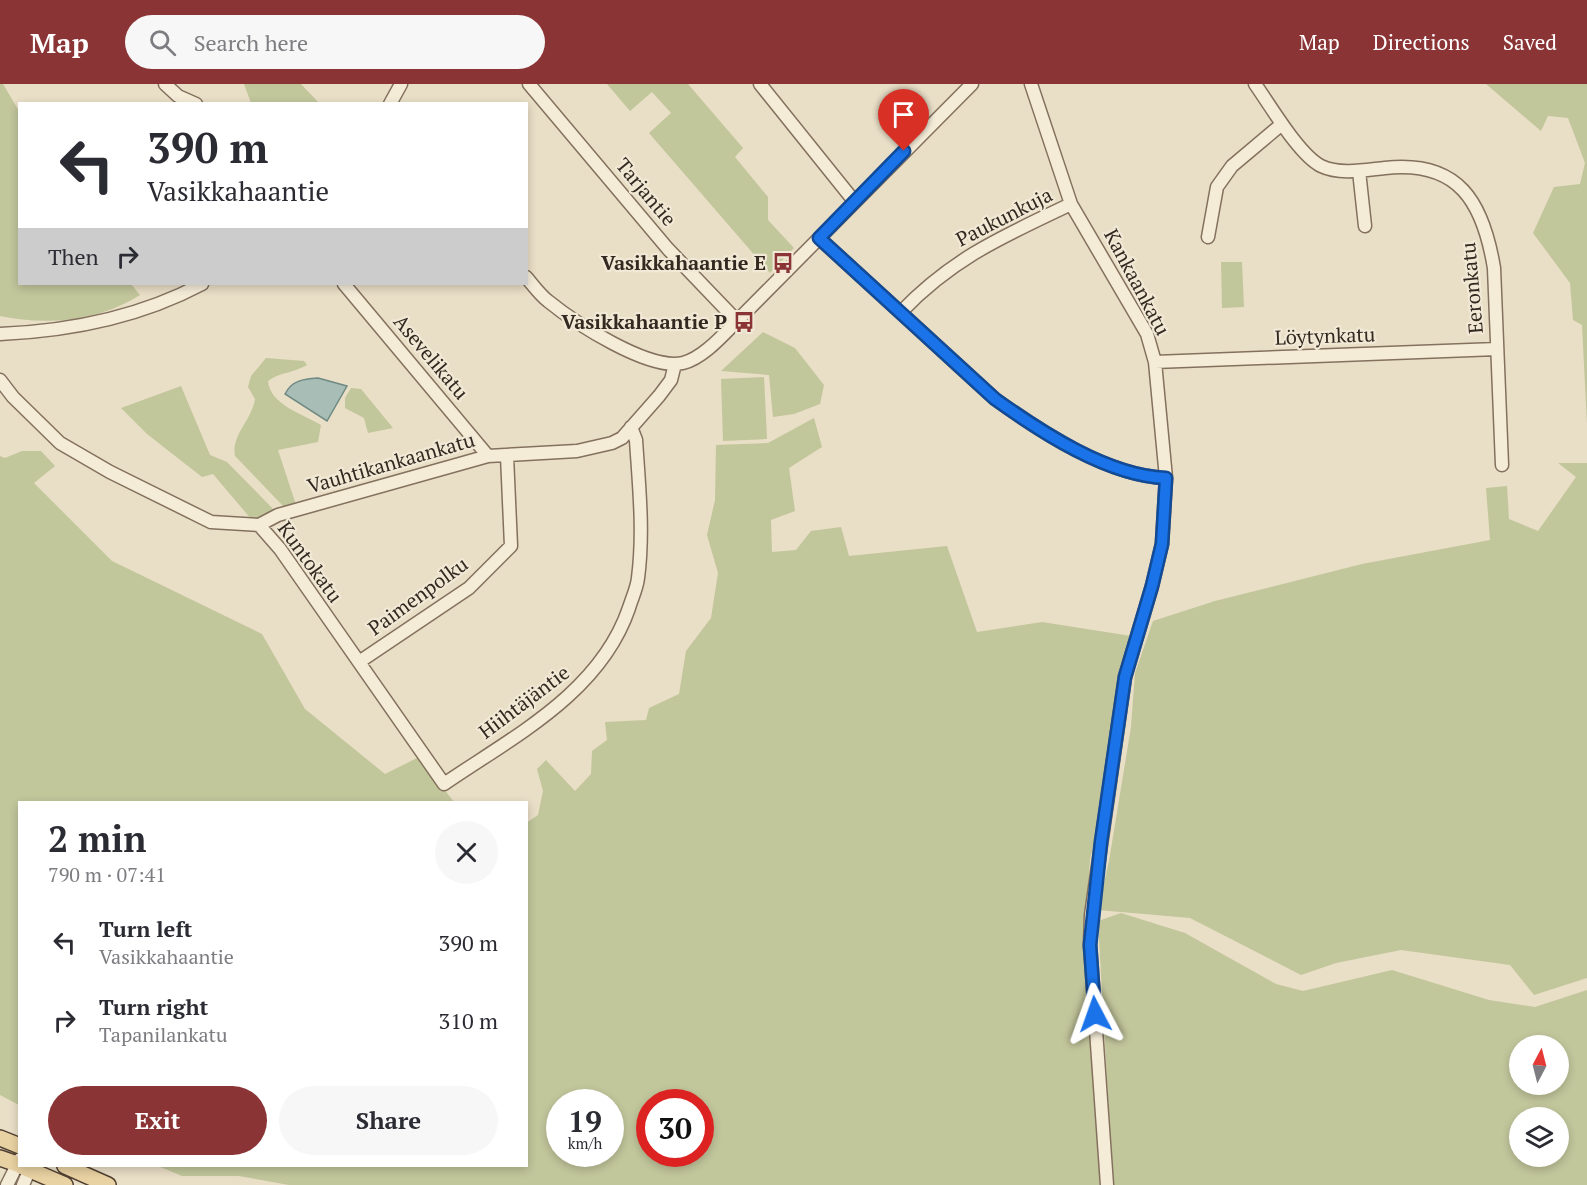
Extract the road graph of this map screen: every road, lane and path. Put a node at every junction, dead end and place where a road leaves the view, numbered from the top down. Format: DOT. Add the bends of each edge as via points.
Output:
graph roads {
  1 [pos="165,84"];
  2 [pos="401,84"];
  3 [pos="529,84"];
  4 [pos="760,84"];
  5 [pos="972,84"];
  6 [pos="1031,84"];
  7 [pos="1255,84"];
  8 [pos="192,102"];
  9 [pos="391,102"];
  10 [pos="1282,123"];
  11 [pos="1359,171"];
  12 [pos="854,201"];
  13 [pos="1071,204"];
  14 [pos="1365,226"];
  15 [pos="1208,237"];
  16 [pos="819,238"];
  17 [pos="528,280"];
  18 [pos="200,285"];
  19 [pos="345,285"];
  20 [pos="901,312"];
  21 [pos="737,321"];
  22 [pos="0,334"];
  23 [pos="1497,349"];
  24 [pos="1155,362"];
  25 [pos="675,364"];
  26 [pos="0,380"];
  27 [pos="631,427"];
  28 [pos="488,456"];
  29 [pos="507,456"];
  30 [pos="1502,465"];
  31 [pos="1166,478"];
  32 [pos="260,525"];
  33 [pos="359,662"];
  34 [pos="444,784"];
  35 [pos="0,1138"];
  36 [pos="18,1145"];
  37 [pos="0,1158"];
  38 [pos="18,1163"];
  39 [pos="21,1167"];
  40 [pos="23,1167"];
  41 [pos="27,1167"];
  42 [pos="67,1167"];
  43 [pos="7,1185"];
  44 [pos="23,1185"];
  45 [pos="65,1185"];
  46 [pos="108,1185"];
  47 [pos="1107,1185"];
  1 -- 8 [label="street"];
  2 -- 9 [label="street"];
  3 -- 21 [label="street, Tarjantie" via="668,249"];
  4 -- 12 [label="street"];
  5 -- 12 [label="street"];
  6 -- 13 [label="street, Kankaankatu"];
  7 -- 10 [label="street, Eeronkatu"];
  10 -- 11 [label="street, Eeronkatu" via="1313,161 1334,170"];
  10 -- 15 [label="street" via="1232,166 1217,187"];
  11 -- 14 [label="street"];
  11 -- 23 [label="street, Eeronkatu" via="1407,166 1428,170 1438,172 1467,192 1479,210 1489,238"];
  12 -- 16 [label="street"];
  13 -- 20 [label="street, Paukunkuja" via="982,247 944,272"];
  13 -- 24 [label="street, Kankaankatu" via="1147,334"];
  16 -- 20 [label="street"];
  16 -- 21 [label="street"];
  17 -- 25 [label="street" via="546,300 601,336 660,363"];
  18 -- 22 [label="street" via="153,306 73,328"];
  19 -- 28 [label="street, Asevelikatu"];
  20 -- 31 [label="street" via="995,399 1023,419 1122,470"];
  21 -- 25 [label="street" via="700,354"];
  23 -- 24 [label="street, Löytynkatu"];
  23 -- 30 [label="street, Eeronkatu"];
  24 -- 31 [label="street, Kankaankatu"];
  25 -- 27 [label="street, Vauhtikankaankatu" via="671,380"];
  26 -- 32 [label="street, Kuntokatu" via="60,443 110,472 211,522"];
  27 -- 29 [label="street, Vauhtikankaankatu" via="622,438 598,448"];
  27 -- 34 [label="street, Hiihtäjäntie" via="636,440 641,530 638,580 621,630 591,675 555,708"];
  28 -- 29 [label="street, Vauhtikankaankatu"];
  28 -- 32 [label="street, Vauhtikankaankatu" via="278,515"];
  29 -- 33 [label="street, Paimenpolku" via="511,546 469,588"];
  31 -- 47 [label="street, Kankaankatu" via="1162,544 1125,677 1091,915"];
  32 -- 33 [label="street, Kuntokatu"];
  33 -- 34 [label="street, Kuntokatu"];
  35 -- 36 [label="main road"];
  37 -- 38 [label="main road"];
  39 -- 43 [label="street"];
  40 -- 44 [label="street"];
  41 -- 45 [label="main road"];
  42 -- 46 [label="main road"];
}
